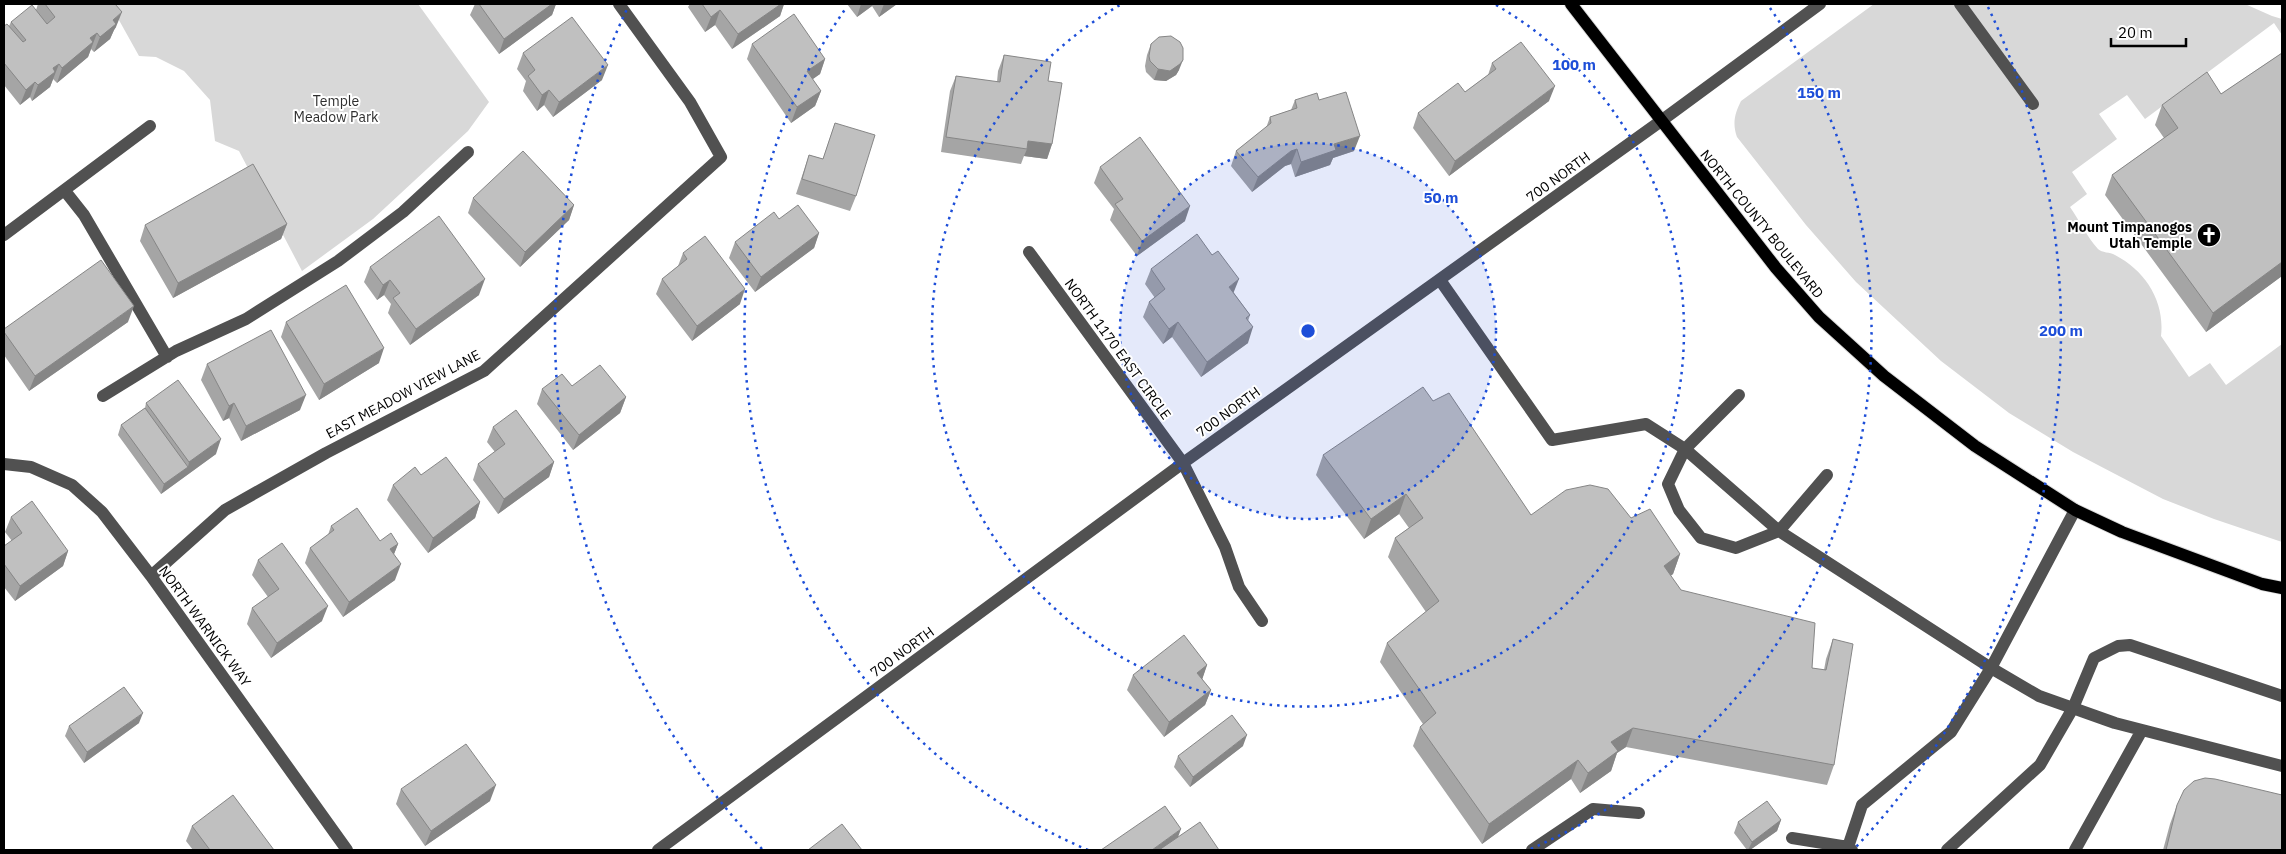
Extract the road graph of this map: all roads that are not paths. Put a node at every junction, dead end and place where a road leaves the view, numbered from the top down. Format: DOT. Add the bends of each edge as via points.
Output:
graph roads {
  1 [pos="619,4"];
  2 [pos="1571,4"];
  3 [pos="1820,4"];
  4 [pos="1960,4"];
  5 [pos="2034,104"];
  6 [pos="1661,121"];
  7 [pos="150,126"];
  8 [pos="468,152"];
  9 [pos="65,191"];
  10 [pos="4,235"];
  11 [pos="1029,252"];
  12 [pos="1440,280"];
  13 [pos="167,356"];
  14 [pos="1739,395"];
  15 [pos="103,396"];
  16 [pos="1685,449"];
  17 [pos="1183,463"];
  18 [pos="4,464"];
  19 [pos="1827,475"];
  20 [pos="2075,510"];
  21 [pos="1778,531"];
  22 [pos="151,576"];
  23 [pos="2282,588"];
  24 [pos="1262,621"];
  25 [pos="1991,668"];
  26 [pos="2282,696"];
  27 [pos="2073,708"];
  28 [pos="2142,730"];
  29 [pos="2282,766"];
  30 [pos="1639,814"];
  31 [pos="1792,838"];
  32 [pos="1850,849"];
  33 [pos="347,850"];
  34 [pos="658,850"];
  35 [pos="1532,850"];
  36 [pos="1947,850"];
  37 [pos="2075,850"];
  1 -- 22 [label="street, EAST MEADOW VIEW LANE" via="690,102 721,158 484,371 225,510"];
  2 -- 6 [label="main road, NORTH COUNTY BOULEVARD"];
  3 -- 6 [label="street, 700 NORTH"];
  4 -- 5 [label="street"];
  6 -- 12 [label="street, 700 NORTH"];
  6 -- 20 [label="main road, NORTH COUNTY BOULEVARD" via="1776,268 1819,317 1884,376 1975,446"];
  7 -- 9 [label="street"];
  8 -- 13 [label="street" via="403,212 338,262 246,319"];
  9 -- 10 [label="street"];
  9 -- 13 [label="street" via="84,215"];
  11 -- 17 [label="street, NORTH 1170 EAST CIRCLE"];
  12 -- 16 [label="street" via="1552,440 1646,424"];
  12 -- 17 [label="street, 700 NORTH"];
  13 -- 15 [label="street"];
  14 -- 16 [label="street"];
  16 -- 21 [label="street"];
  16 -- 21 [label="street" via="1668,484 1679,510 1702,538 1736,548"];
  17 -- 24 [label="street, NORTH 1170 EAST CIRCLE" via="1225,547 1239,587"];
  17 -- 34 [label="street, 700 NORTH"];
  18 -- 22 [label="street, NORTH WARNICK WAY" via="31,467 72,485 102,512"];
  19 -- 21 [label="street"];
  20 -- 23 [label="main road, NORTH COUNTY BOULEVARD" via="2122,532 2262,584"];
  20 -- 25 [label="street"];
  21 -- 25 [label="street"];
  22 -- 33 [label="street, NORTH WARNICK WAY"];
  25 -- 27 [label="street" via="2039,696"];
  25 -- 32 [label="street" via="1951,732 1862,806"];
  26 -- 27 [label="street" via="2130,645 2118,646 2094,658"];
  27 -- 28 [label="street"];
  27 -- 36 [label="street" via="2040,765"];
  28 -- 29 [label="street"];
  28 -- 37 [label="street"];
  30 -- 35 [label="street" via="1593,809"];
  31 -- 32 [label="street"];
}
